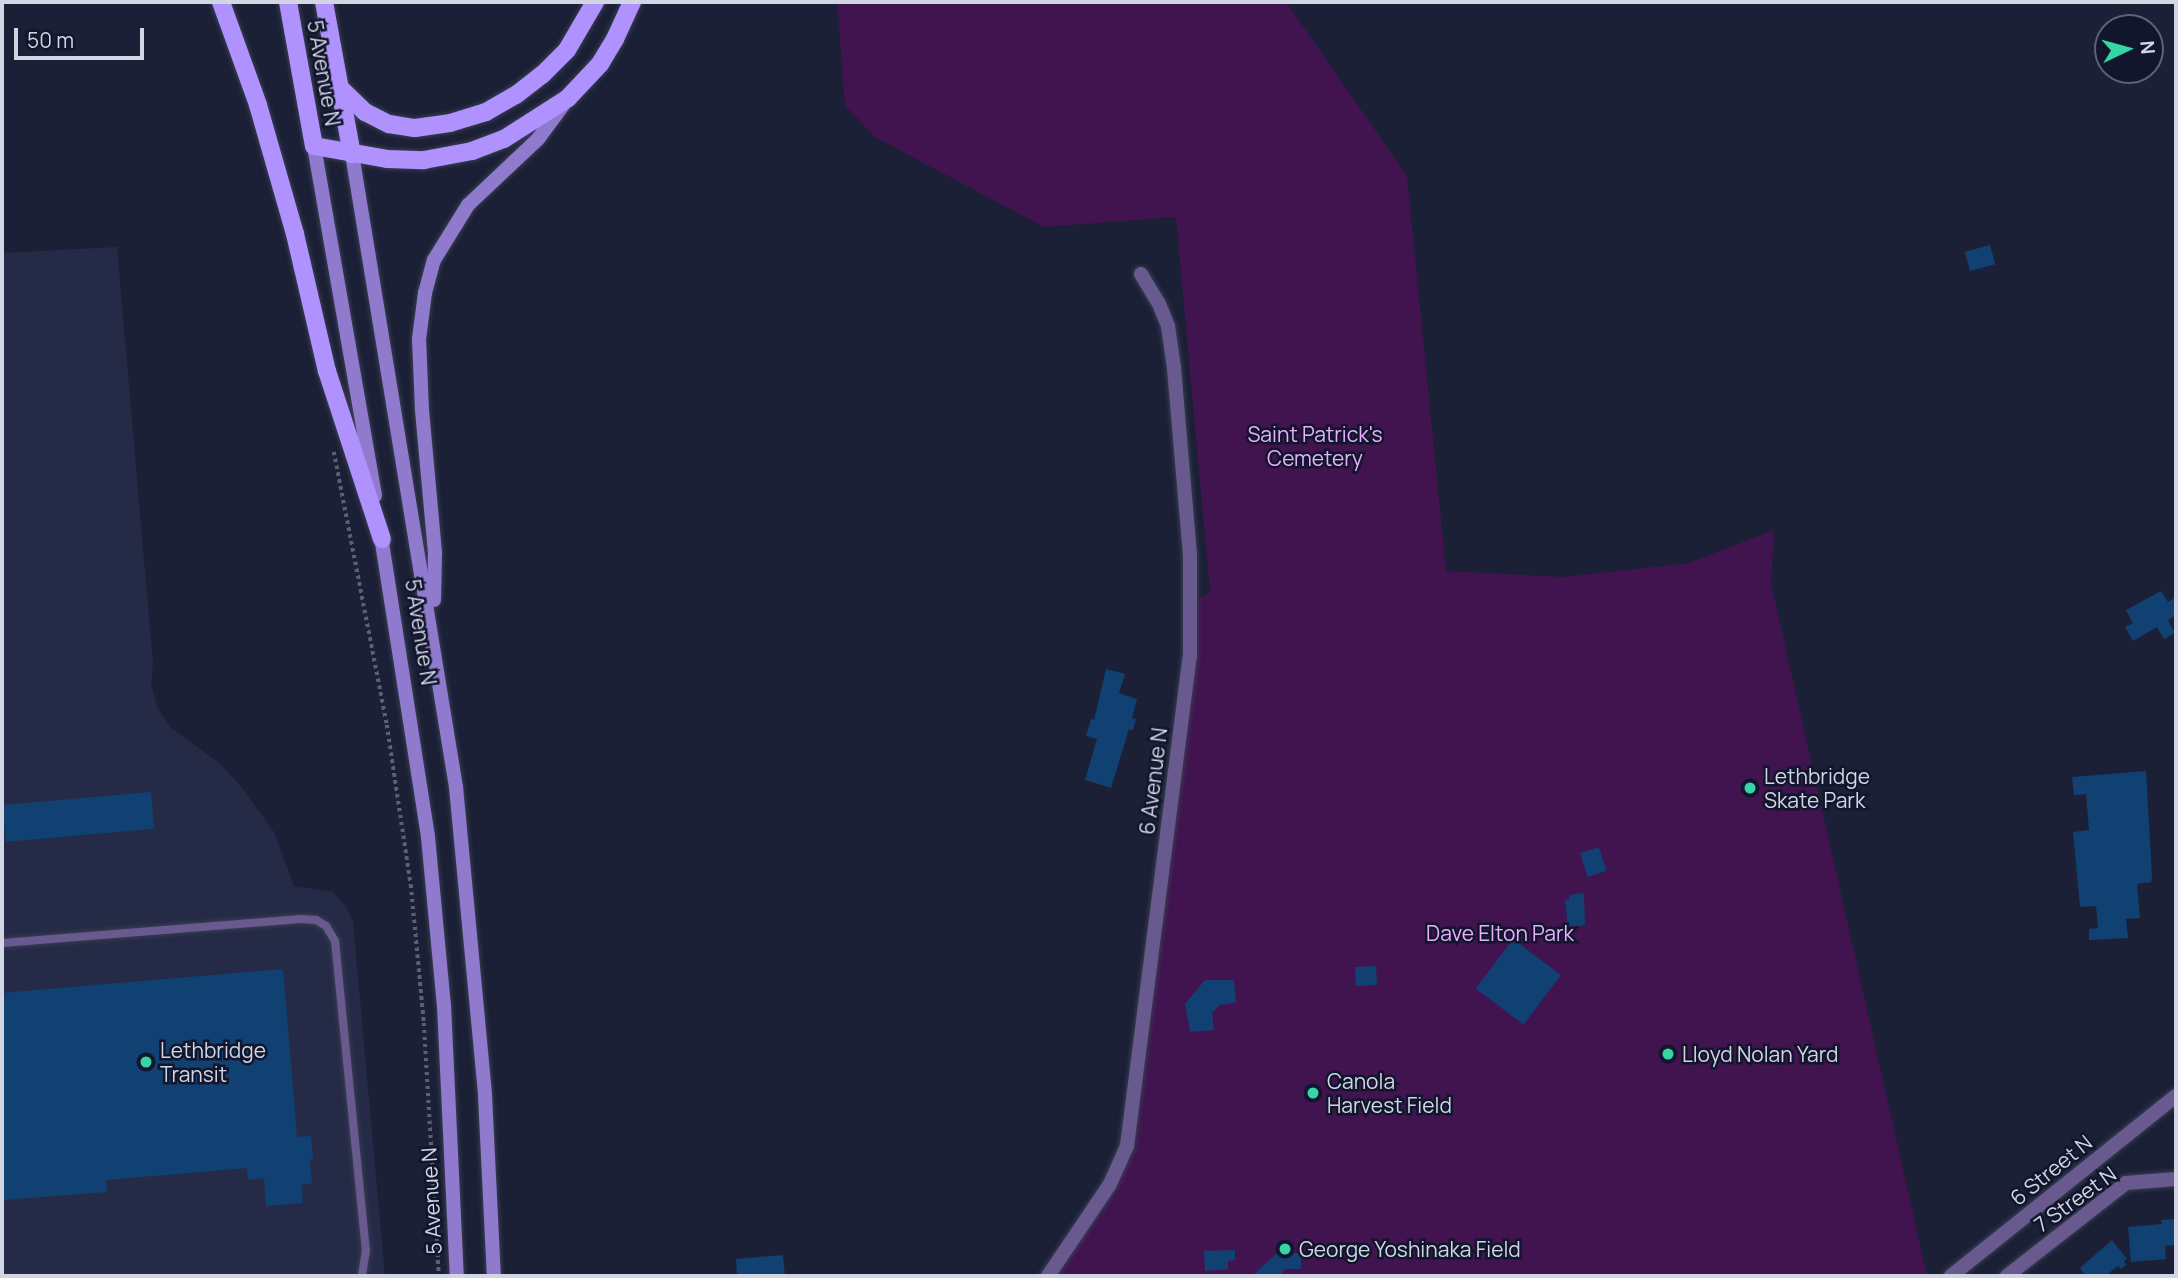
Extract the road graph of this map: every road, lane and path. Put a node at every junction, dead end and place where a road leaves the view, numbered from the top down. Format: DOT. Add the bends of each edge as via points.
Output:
graph roads {
  1 [pos="221,2"];
  2 [pos="288,2"];
  3 [pos="324,2"];
  4 [pos="596,2"];
  5 [pos="632,2"];
  6 [pos="339,87"];
  7 [pos="568,98"];
  8 [pos="314,146"];
  9 [pos="352,154"];
  10 [pos="1141,274"];
  11 [pos="332,444"];
  12 [pos="382,539"];
  13 [pos="432,633"];
  14 [pos="2,943"];
  15 [pos="2176,1096"];
  16 [pos="2176,1179"];
  17 [pos="362,1276"];
  18 [pos="439,1276"];
  19 [pos="457,1276"];
  20 [pos="494,1276"];
  21 [pos="1048,1276"];
  22 [pos="1951,1276"];
  23 [pos="2007,1276"];
  1 -- 12 [label="main road" via="258,104 327,371"];
  2 -- 8 [label="main road, 5 Avenue N"];
  3 -- 6 [label="main road, 5 Avenue N"];
  4 -- 6 [label="main road" via="551,67 486,112 415,128 389,124 365,112"];
  5 -- 7 [label="main road" via="600,64"];
  6 -- 9 [label="main road, 5 Avenue N"];
  7 -- 9 [label="main road" via="504,139 472,151 424,160"];
  7 -- 13 [label="main road" via="537,139 468,205 435,260 425,293 419,339 435,553"];
  8 -- 9 [label="main road"];
  8 -- 12 [label="main road, 5 Avenue N"];
  9 -- 13 [label="main road, 5 Avenue N"];
  10 -- 21 [label="street, 6 Avenue N" via="1168,326 1174,368 1190,555 1190,656 1127,1146 1110,1184"];
  11 -- 18 [label="path" via="387,725 409,873 424,1023"];
  12 -- 19 [label="main road, 5 Avenue N" via="428,837 444,1005"];
  13 -- 20 [label="main road, 5 Avenue N" via="456,787 472,938"];
  14 -- 17 [label="lane" via="301,919 326,926 335,941 366,1250"];
  15 -- 22 [label="street, 6 Street N"];
  16 -- 23 [label="street, 7 Street N" via="2126,1184"];
}
